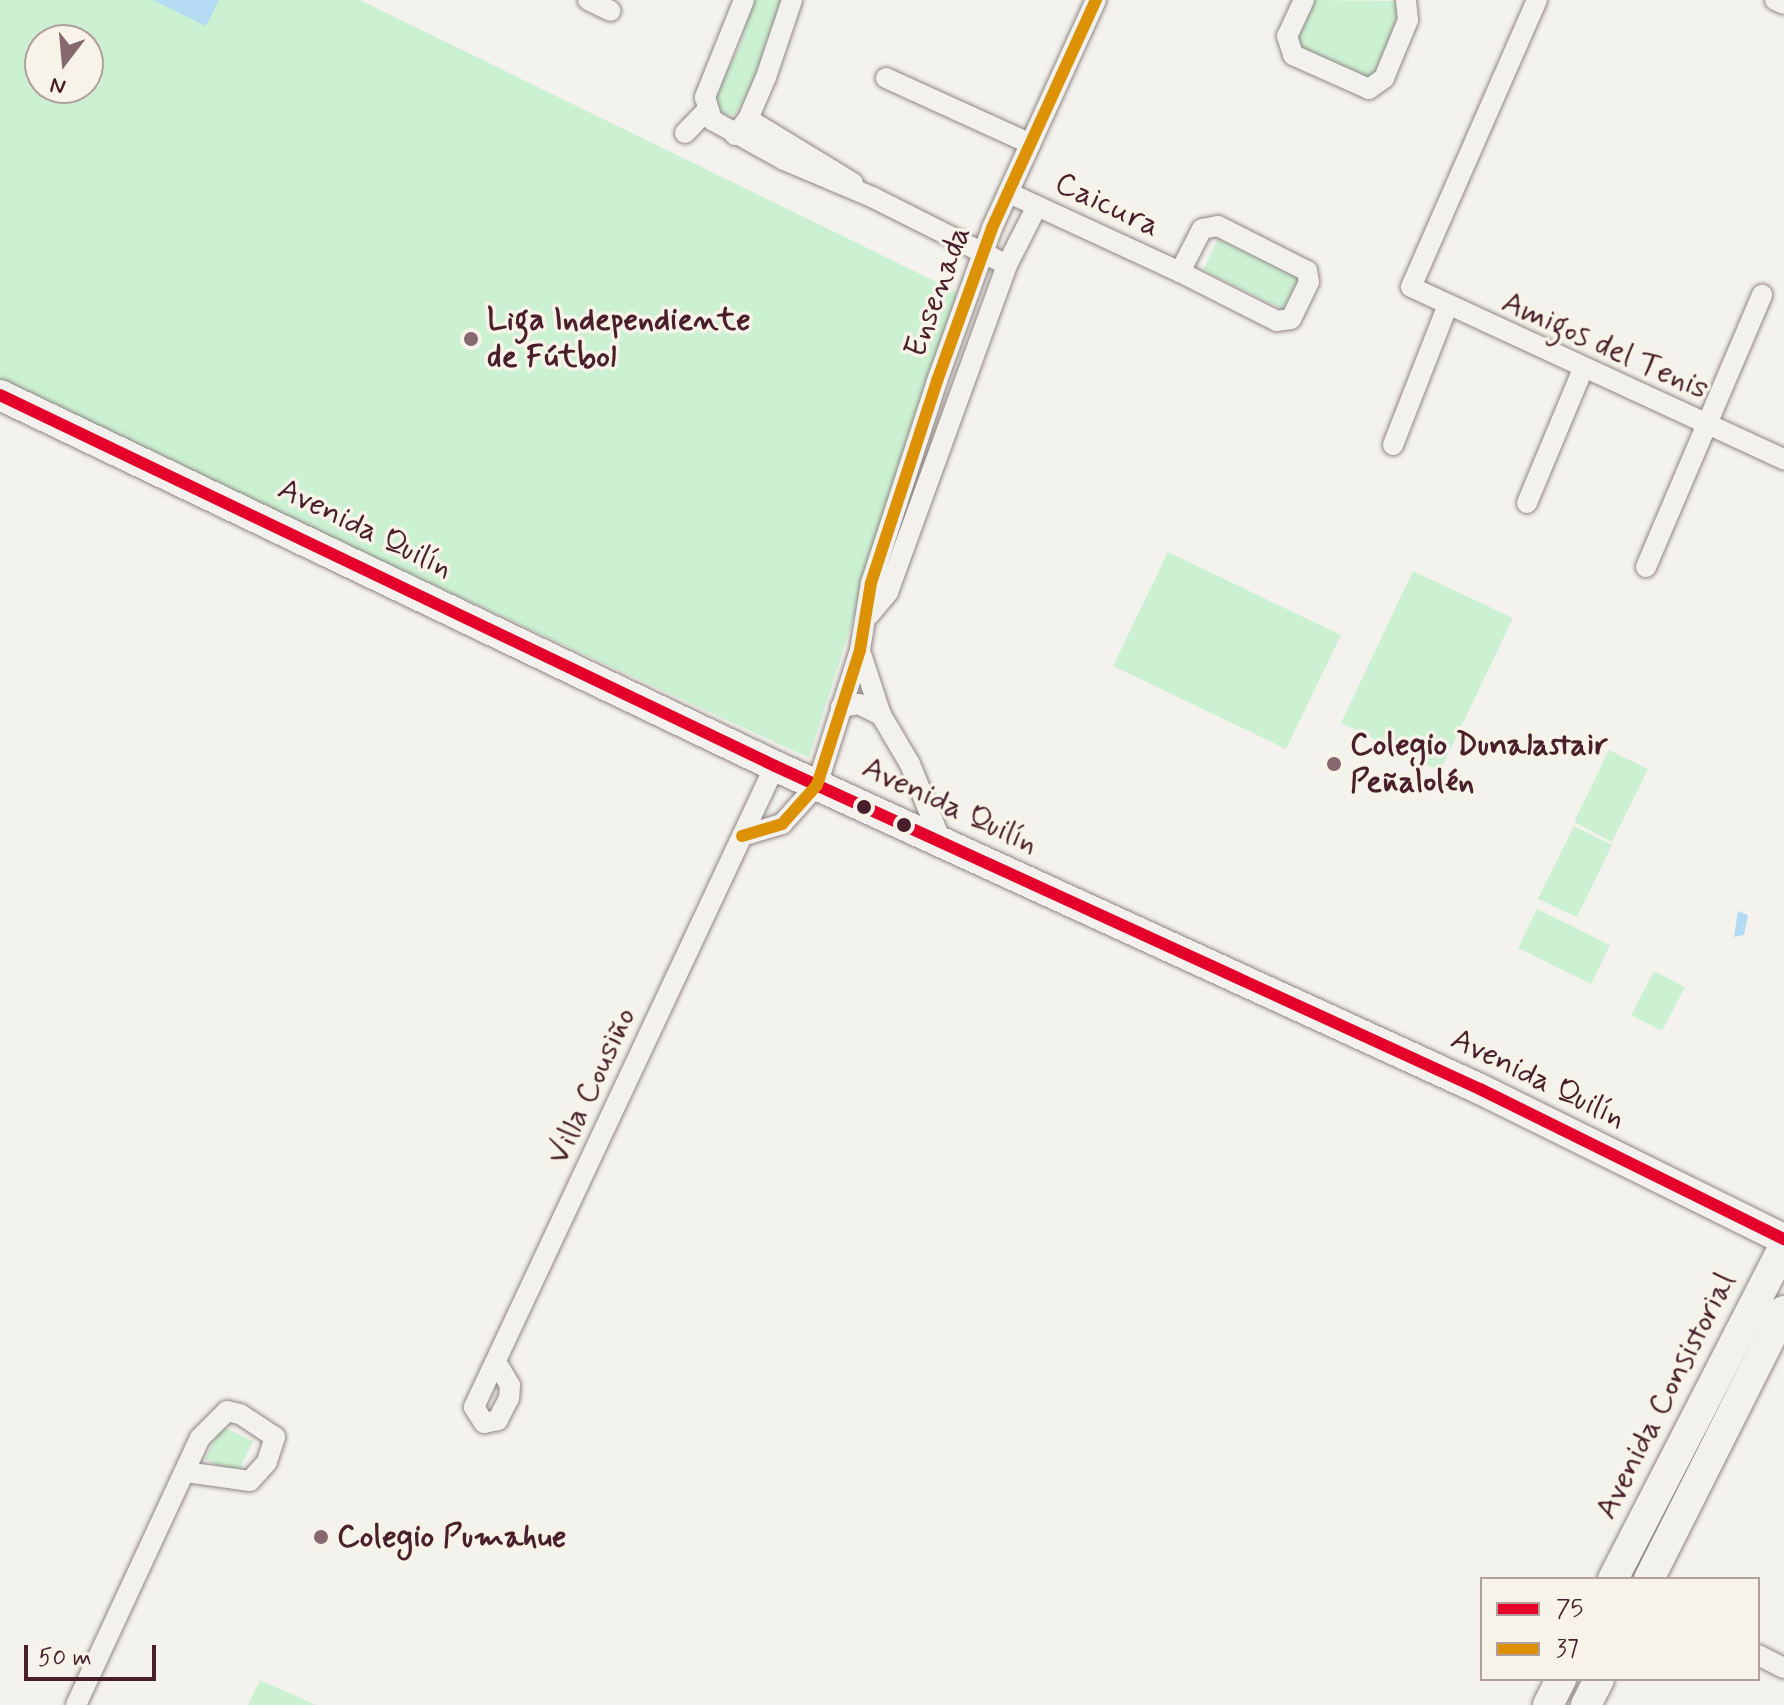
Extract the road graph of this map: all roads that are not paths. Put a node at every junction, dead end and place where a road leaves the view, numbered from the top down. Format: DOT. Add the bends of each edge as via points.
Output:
graph roads {
  1 [pos="588,0"];
  2 [pos="744,0"];
  3 [pos="792,0"];
  4 [pos="1096,0"];
  5 [pos="1304,0"];
  6 [pos="1406,0"];
  7 [pos="1537,0"];
  8 [pos="1775,0"];
  9 [pos="1784,4"];
  10 [pos="611,11"];
  11 [pos="886,78"];
  12 [pos="706,111"];
  13 [pos="748,119"];
  14 [pos="685,133"];
  15 [pos="735,135"];
  16 [pos="1031,144"];
  17 [pos="802,159"];
  18 [pos="1009,193"];
  19 [pos="1037,206"];
  20 [pos="984,252"];
  21 [pos="1007,265"];
  22 [pos="1180,272"];
  23 [pos="1762,295"];
  24 [pos="1447,307"];
  25 [pos="1583,369"];
  26 [pos="937,381"];
  27 [pos="959,390"];
  28 [pos="0,395"];
  29 [pos="1706,425"];
  30 [pos="1393,445"];
  31 [pos="1784,459"];
  32 [pos="1527,503"];
  33 [pos="1646,567"];
  34 [pos="869,615"];
  35 [pos="860,650"];
  36 [pos="841,707"];
  37 [pos="881,715"];
  38 [pos="775,766"];
  39 [pos="817,785"];
  40 [pos="742,836"];
  41 [pos="941,841"];
  42 [pos="1784,1239"];
  43 [pos="1784,1246"];
  44 [pos="1784,1311"];
  45 [pos="1784,1330"];
  46 [pos="1761,1355"];
  47 [pos="496,1362"];
  48 [pos="185,1472"];
  49 [pos="1614,1577"];
  50 [pos="1650,1577"];
  51 [pos="1760,1656"];
  52 [pos="1784,1668"];
  53 [pos="1560,1681"];
  54 [pos="76,1705"];
  55 [pos="1548,1705"];
  1 -- 10 [label="street"];
  2 -- 12 [label="street" via="707,93"];
  3 -- 13 [label="street"];
  4 -- 16 [label="street, Ensenada"];
  5 -- 6 [label="street" via="1287,36 1293,55 1369,89 1381,82 1396,49 1410,11"];
  7 -- 24 [label="street, Amigos del Tenis" via="1413,278 1416,292"];
  8 -- 9 [label="street"];
  11 -- 16 [label="street, Caicura"];
  12 -- 14 [label="street"];
  12 -- 15 [label="street"];
  13 -- 15 [label="street"];
  13 -- 17 [label="street"];
  15 -- 17 [label="street"];
  16 -- 18 [label="street, Ensenada"];
  17 -- 20 [label="street"];
  18 -- 19 [label="street, Caicura"];
  18 -- 20 [label="street, Ensenada"];
  19 -- 21 [label="street, Ensenada"];
  19 -- 22 [label="street, Caicura"];
  20 -- 21 [label="street"];
  20 -- 26 [label="street, Ensenada"];
  21 -- 27 [label="street, Ensenada"];
  22 -- 22 [label="street, Caicura" via="1281,322 1294,317 1310,279 1302,267 1211,225 1200,232"];
  23 -- 29 [label="street"];
  24 -- 25 [label="street, Amigos del Tenis"];
  24 -- 30 [label="street"];
  25 -- 29 [label="street, Amigos del Tenis"];
  25 -- 32 [label="street"];
  26 -- 27 [label="street"];
  26 -- 34 [label="street, Ensenada" via="871,583"];
  27 -- 34 [label="street, Ensenada" via="888,592"];
  28 -- 38 [label="street, Avenida Quilín"];
  29 -- 31 [label="street, Amigos del Tenis"];
  29 -- 33 [label="street"];
  34 -- 35 [label="street, Ensenada"];
  35 -- 36 [label="street, Ensenada"];
  35 -- 37 [label="street"];
  36 -- 37 [label="street" via="859,704"];
  36 -- 39 [label="street, Ensenada"];
  37 -- 41 [label="street" via="910,764"];
  38 -- 39 [label="street, Avenida Quilín"];
  38 -- 40 [label="street, Villa Cousiño"];
  39 -- 40 [label="street" via="782,824"];
  39 -- 41 [label="street, Avenida Quilín"];
  40 -- 47 [label="street, Villa Cousiño"];
  41 -- 42 [label="street, Avenida Quilín" via="1480,1089"];
  43 -- 49 [label="street, Avenida Consistorial"];
  44 -- 46 [label="street, Avenida Consistorial"];
  45 -- 46 [label="street"];
  46 -- 50 [label="street, Avenida Consistorial"];
  48 -- 54 [label="street"];
  51 -- 52 [label="street"];
  53 -- 55 [label="street"];
}
